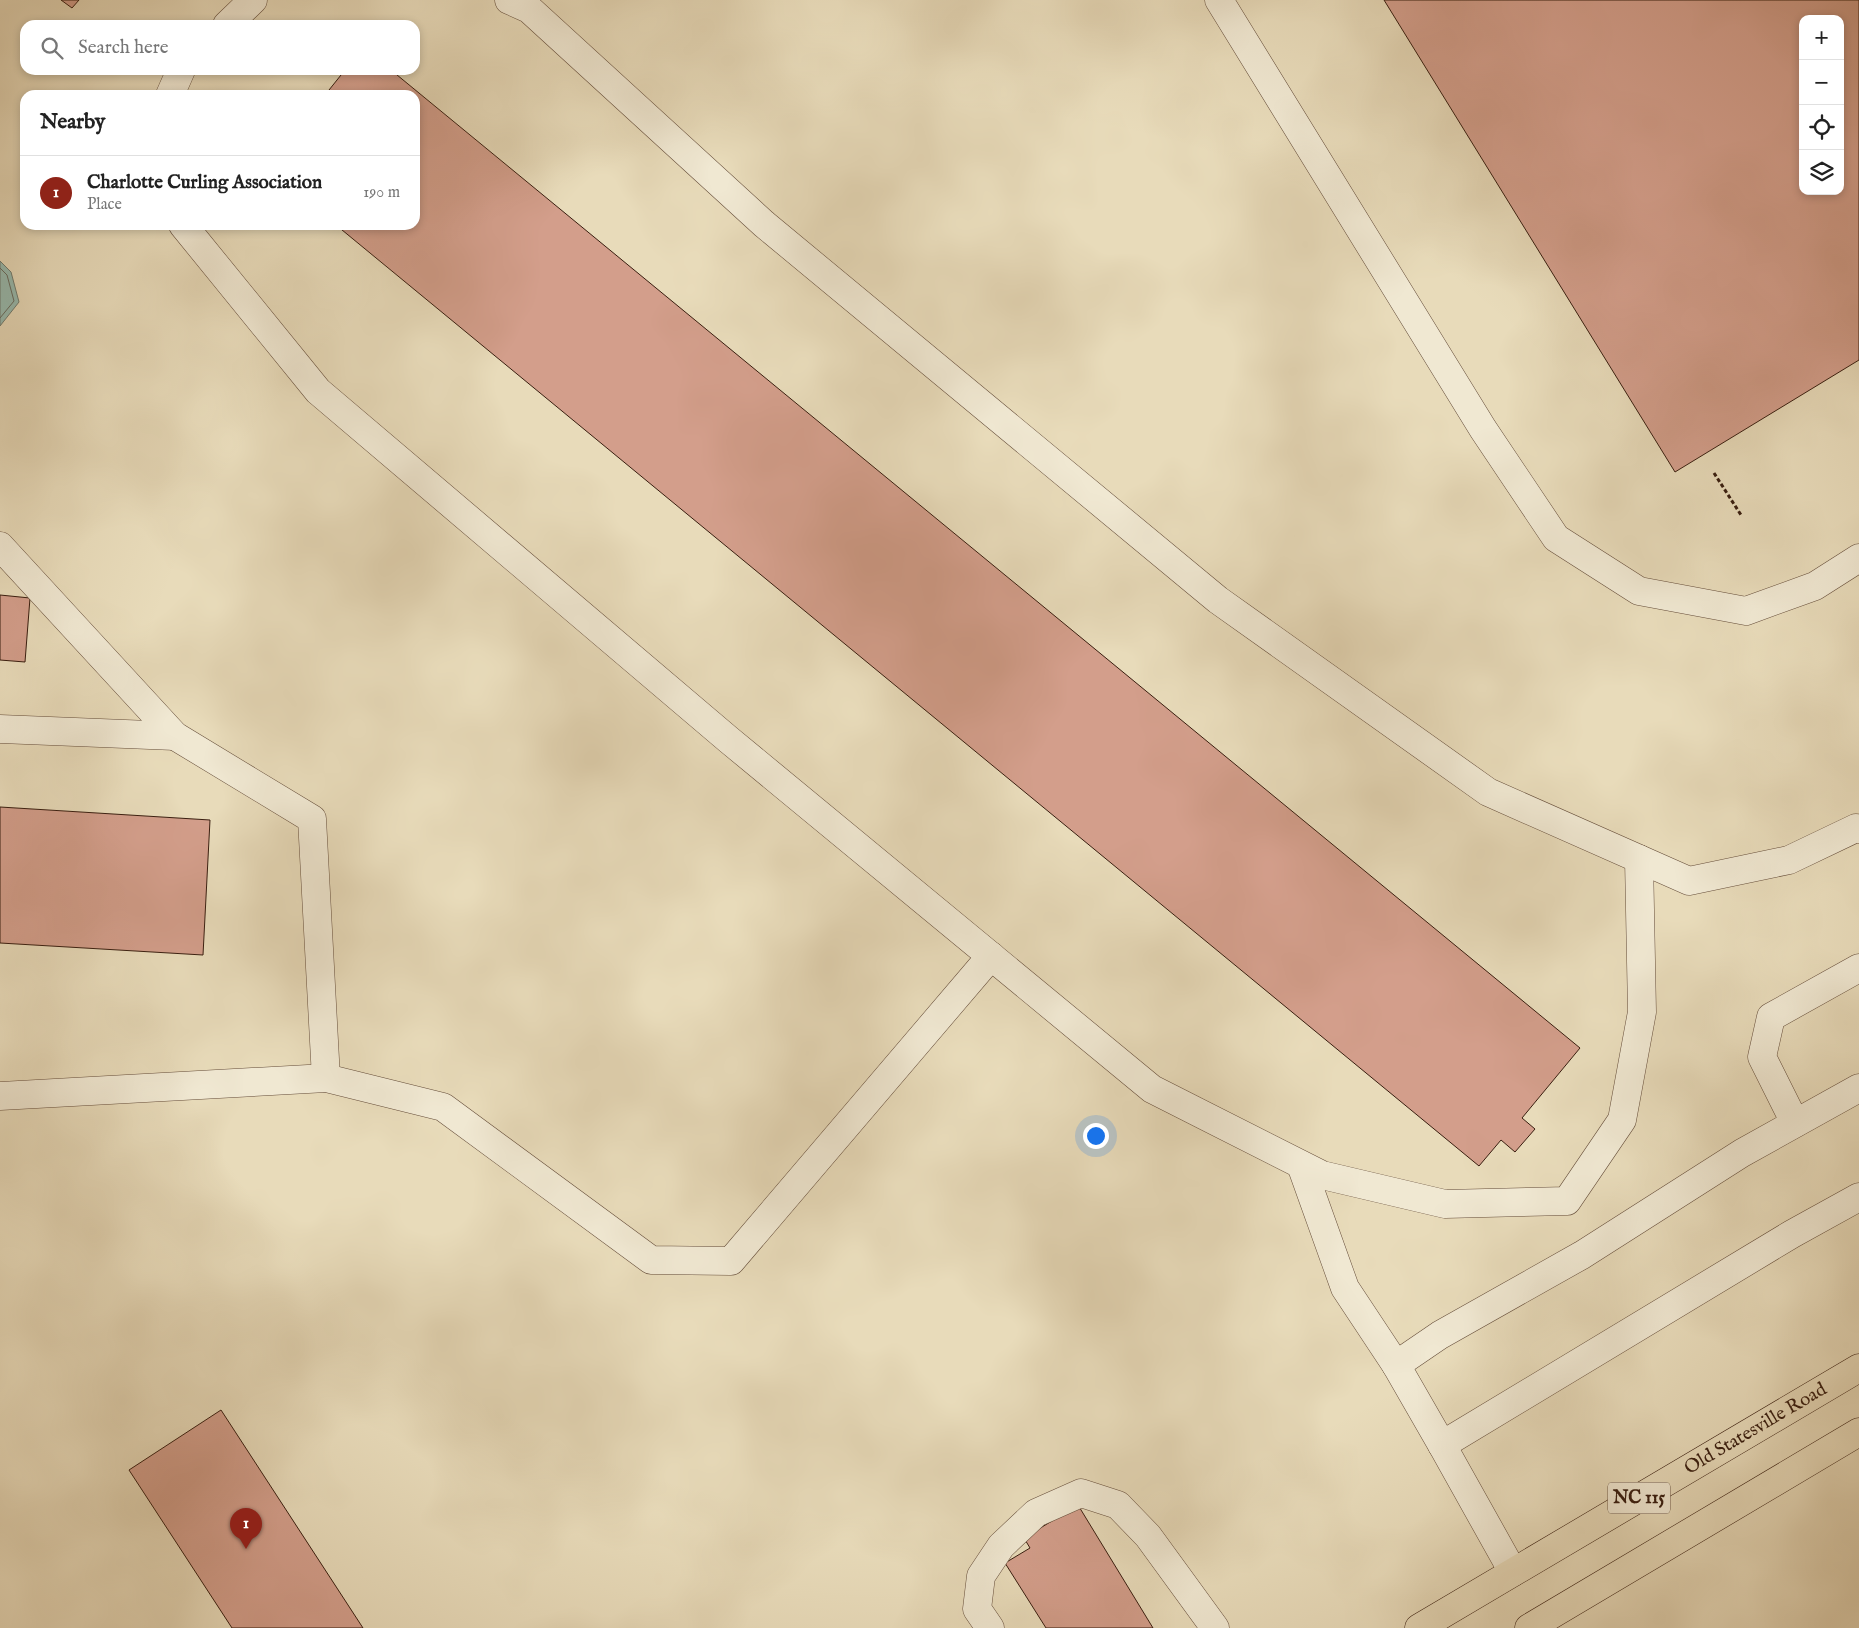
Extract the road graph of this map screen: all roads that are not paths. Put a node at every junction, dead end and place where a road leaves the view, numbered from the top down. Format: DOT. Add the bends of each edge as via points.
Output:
graph roads {
  1 [pos="253,0"];
  2 [pos="509,0"];
  3 [pos="1219,0"];
  4 [pos="232,20"];
  5 [pos="179,75"];
  6 [pos="172,90"];
  7 [pos="187,230"];
  8 [pos="0,546"];
  9 [pos="1859,558"];
  10 [pos="0,729"];
  11 [pos="175,736"];
  12 [pos="1859,829"];
  13 [pos="1639,859"];
  14 [pos="991,956"];
  15 [pos="1859,968"];
  16 [pos="326,1078"];
  17 [pos="1859,1088"];
  18 [pos="0,1096"];
  19 [pos="1795,1123"];
  20 [pos="1302,1165"];
  21 [pos="1859,1197"];
  22 [pos="1396,1365"];
  23 [pos="1859,1368"];
  24 [pos="1859,1432"];
  25 [pos="1442,1445"];
  26 [pos="1514,1572"];
  27 [pos="990,1628"];
  28 [pos="1215,1628"];
  29 [pos="1420,1628"];
  30 [pos="1529,1628"];
  1 -- 4 [label="lane"];
  2 -- 13 [label="lane" via="529,9 764,224 1218,600 1488,792"];
  3 -- 9 [label="lane" via="1483,429 1556,538 1638,591 1746,611 1814,586"];
  5 -- 6 [label="lane"];
  7 -- 14 [label="lane" via="318,391 729,740"];
  8 -- 11 [label="lane"];
  10 -- 11 [label="lane"];
  11 -- 16 [label="lane" via="312,819"];
  12 -- 13 [label="lane" via="1789,860 1688,881"];
  13 -- 20 [label="lane" via="1642,1012 1622,1120 1567,1201 1445,1204 1322,1175"];
  14 -- 16 [label="lane" via="731,1260 651,1260 442,1106"];
  14 -- 20 [label="lane" via="1152,1089"];
  15 -- 19 [label="lane" via="1771,1017 1762,1057"];
  16 -- 18 [label="lane"];
  17 -- 19 [label="lane"];
  19 -- 22 [label="lane" via="1582,1255 1440,1335"];
  20 -- 22 [label="lane" via="1345,1288"];
  21 -- 25 [label="lane"];
  22 -- 25 [label="lane"];
  23 -- 26 [label="main road, Old Statesville Road / NC 115"];
  24 -- 30 [label="main road, NC 115"];
  25 -- 26 [label="lane"];
  26 -- 29 [label="main road, Old Statesville Road / NC 115"];
  27 -- 28 [label="lane" via="977,1609 981,1576 1001,1546 1036,1513 1081,1493 1118,1505 1148,1536"];
}
